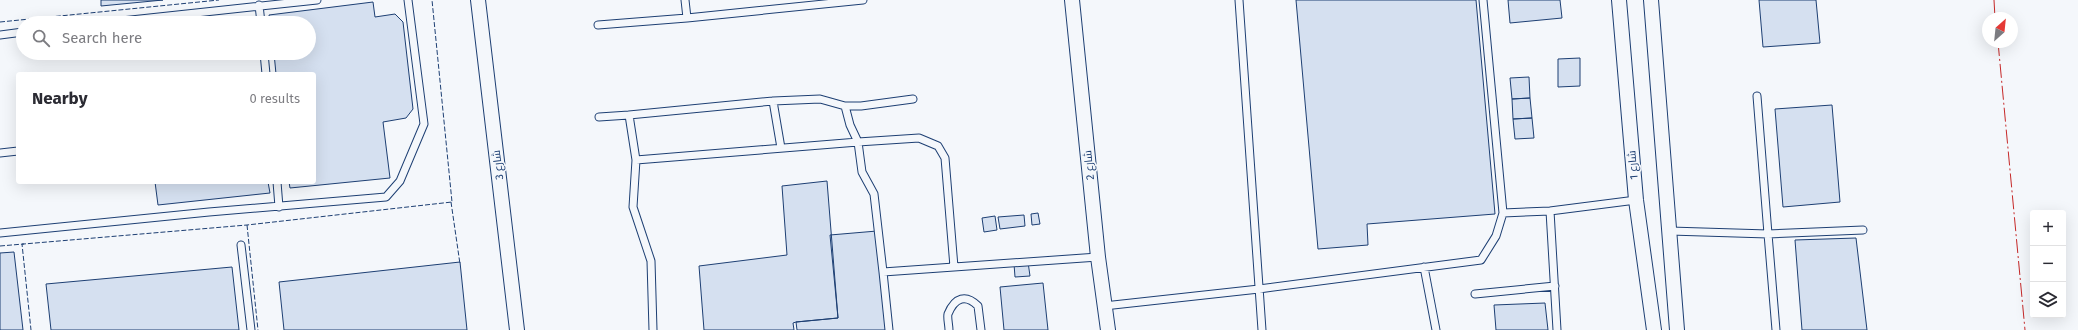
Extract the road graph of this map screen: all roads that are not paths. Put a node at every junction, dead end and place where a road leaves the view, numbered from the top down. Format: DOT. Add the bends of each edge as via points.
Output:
graph roads {
  1 [pos="317,0"];
  2 [pos="408,0"];
  3 [pos="478,0"];
  4 [pos="685,0"];
  5 [pos="863,0"];
  6 [pos="1072,0"];
  7 [pos="1239,0"];
  8 [pos="1483,0"];
  9 [pos="1619,0"];
  10 [pos="1651,0"];
  11 [pos="260,5"];
  12 [pos="165,16"];
  13 [pos="261,16"];
  14 [pos="687,18"];
  15 [pos="598,25"];
  16 [pos="16,33"];
  17 [pos="0,35"];
  18 [pos="265,60"];
  19 [pos="266,72"];
  20 [pos="1757,96"];
  21 [pos="913,99"];
  22 [pos="773,101"];
  23 [pos="845,106"];
  24 [pos="628,115"];
  25 [pos="599,117"];
  26 [pos="858,142"];
  27 [pos="781,148"];
  28 [pos="16,151"];
  29 [pos="0,153"];
  30 [pos="636,160"];
  31 [pos="277,184"];
  32 [pos="1636,200"];
  33 [pos="280,207"];
  34 [pos="1550,211"];
  35 [pos="1503,213"];
  36 [pos="1863,230"];
  37 [pos="1670,231"];
  38 [pos="0,233"];
  39 [pos="1768,234"];
  40 [pos="241,245"];
  41 [pos="1098,257"];
  42 [pos="954,267"];
  43 [pos="1424,267"];
  44 [pos="883,272"];
  45 [pos="1554,286"];
  46 [pos="1259,289"];
  47 [pos="1475,294"];
  48 [pos="1104,306"];
  49 [pos="251,330"];
  50 [pos="517,330"];
  51 [pos="653,330"];
  52 [pos="889,330"];
  53 [pos="949,330"];
  54 [pos="981,330"];
  55 [pos="1108,330"];
  56 [pos="1262,330"];
  57 [pos="1436,330"];
  58 [pos="1557,330"];
  59 [pos="1654,330"];
  60 [pos="1677,330"];
  61 [pos="1776,330"];
  1 -- 11 [label="lane"];
  2 -- 33 [label="lane" via="424,124 400,181 386,198"];
  3 -- 50 [label="street, شارع 3"];
  4 -- 14 [label="lane"];
  5 -- 14 [label="lane"];
  6 -- 41 [label="street, شارع 2"];
  7 -- 46 [label="lane"];
  8 -- 35 [label="lane"];
  9 -- 32 [label="street, شارع 1"];
  10 -- 37 [label="street"];
  11 -- 12 [label="lane"];
  11 -- 13 [label="lane"];
  14 -- 15 [label="lane"];
  16 -- 17 [label="lane"];
  18 -- 19 [label="lane"];
  20 -- 39 [label="lane"];
  21 -- 23 [label="lane"];
  22 -- 23 [label="lane" via="820,99"];
  22 -- 24 [label="lane"];
  22 -- 27 [label="lane"];
  23 -- 26 [label="lane"];
  24 -- 25 [label="lane"];
  24 -- 30 [label="lane"];
  26 -- 27 [label="lane"];
  26 -- 42 [label="lane" via="920,138 938,146 945,158"];
  26 -- 44 [label="lane" via="862,172 874,194"];
  27 -- 30 [label="lane"];
  28 -- 29 [label="lane"];
  30 -- 51 [label="lane" via="633,207 652,261"];
  31 -- 33 [label="lane"];
  32 -- 34 [label="lane"];
  32 -- 59 [label="street, شارع 1"];
  33 -- 38 [label="lane"];
  34 -- 35 [label="lane"];
  34 -- 45 [label="lane"];
  35 -- 43 [label="lane" via="1496,236 1481,260"];
  36 -- 39 [label="lane"];
  37 -- 39 [label="lane"];
  37 -- 60 [label="street"];
  39 -- 61 [label="lane"];
  40 -- 49 [label="lane"];
  41 -- 42 [label="lane"];
  41 -- 48 [label="street, شارع 2"];
  42 -- 44 [label="lane"];
  43 -- 46 [label="lane"];
  43 -- 57 [label="lane"];
  44 -- 52 [label="lane"];
  45 -- 47 [label="lane"];
  45 -- 58 [label="lane"];
  46 -- 48 [label="lane"];
  46 -- 56 [label="lane"];
  48 -- 55 [label="street, شارع 2"];
  53 -- 54 [label="lane" via="948,315 963,298 971,299 978,306"];
}
